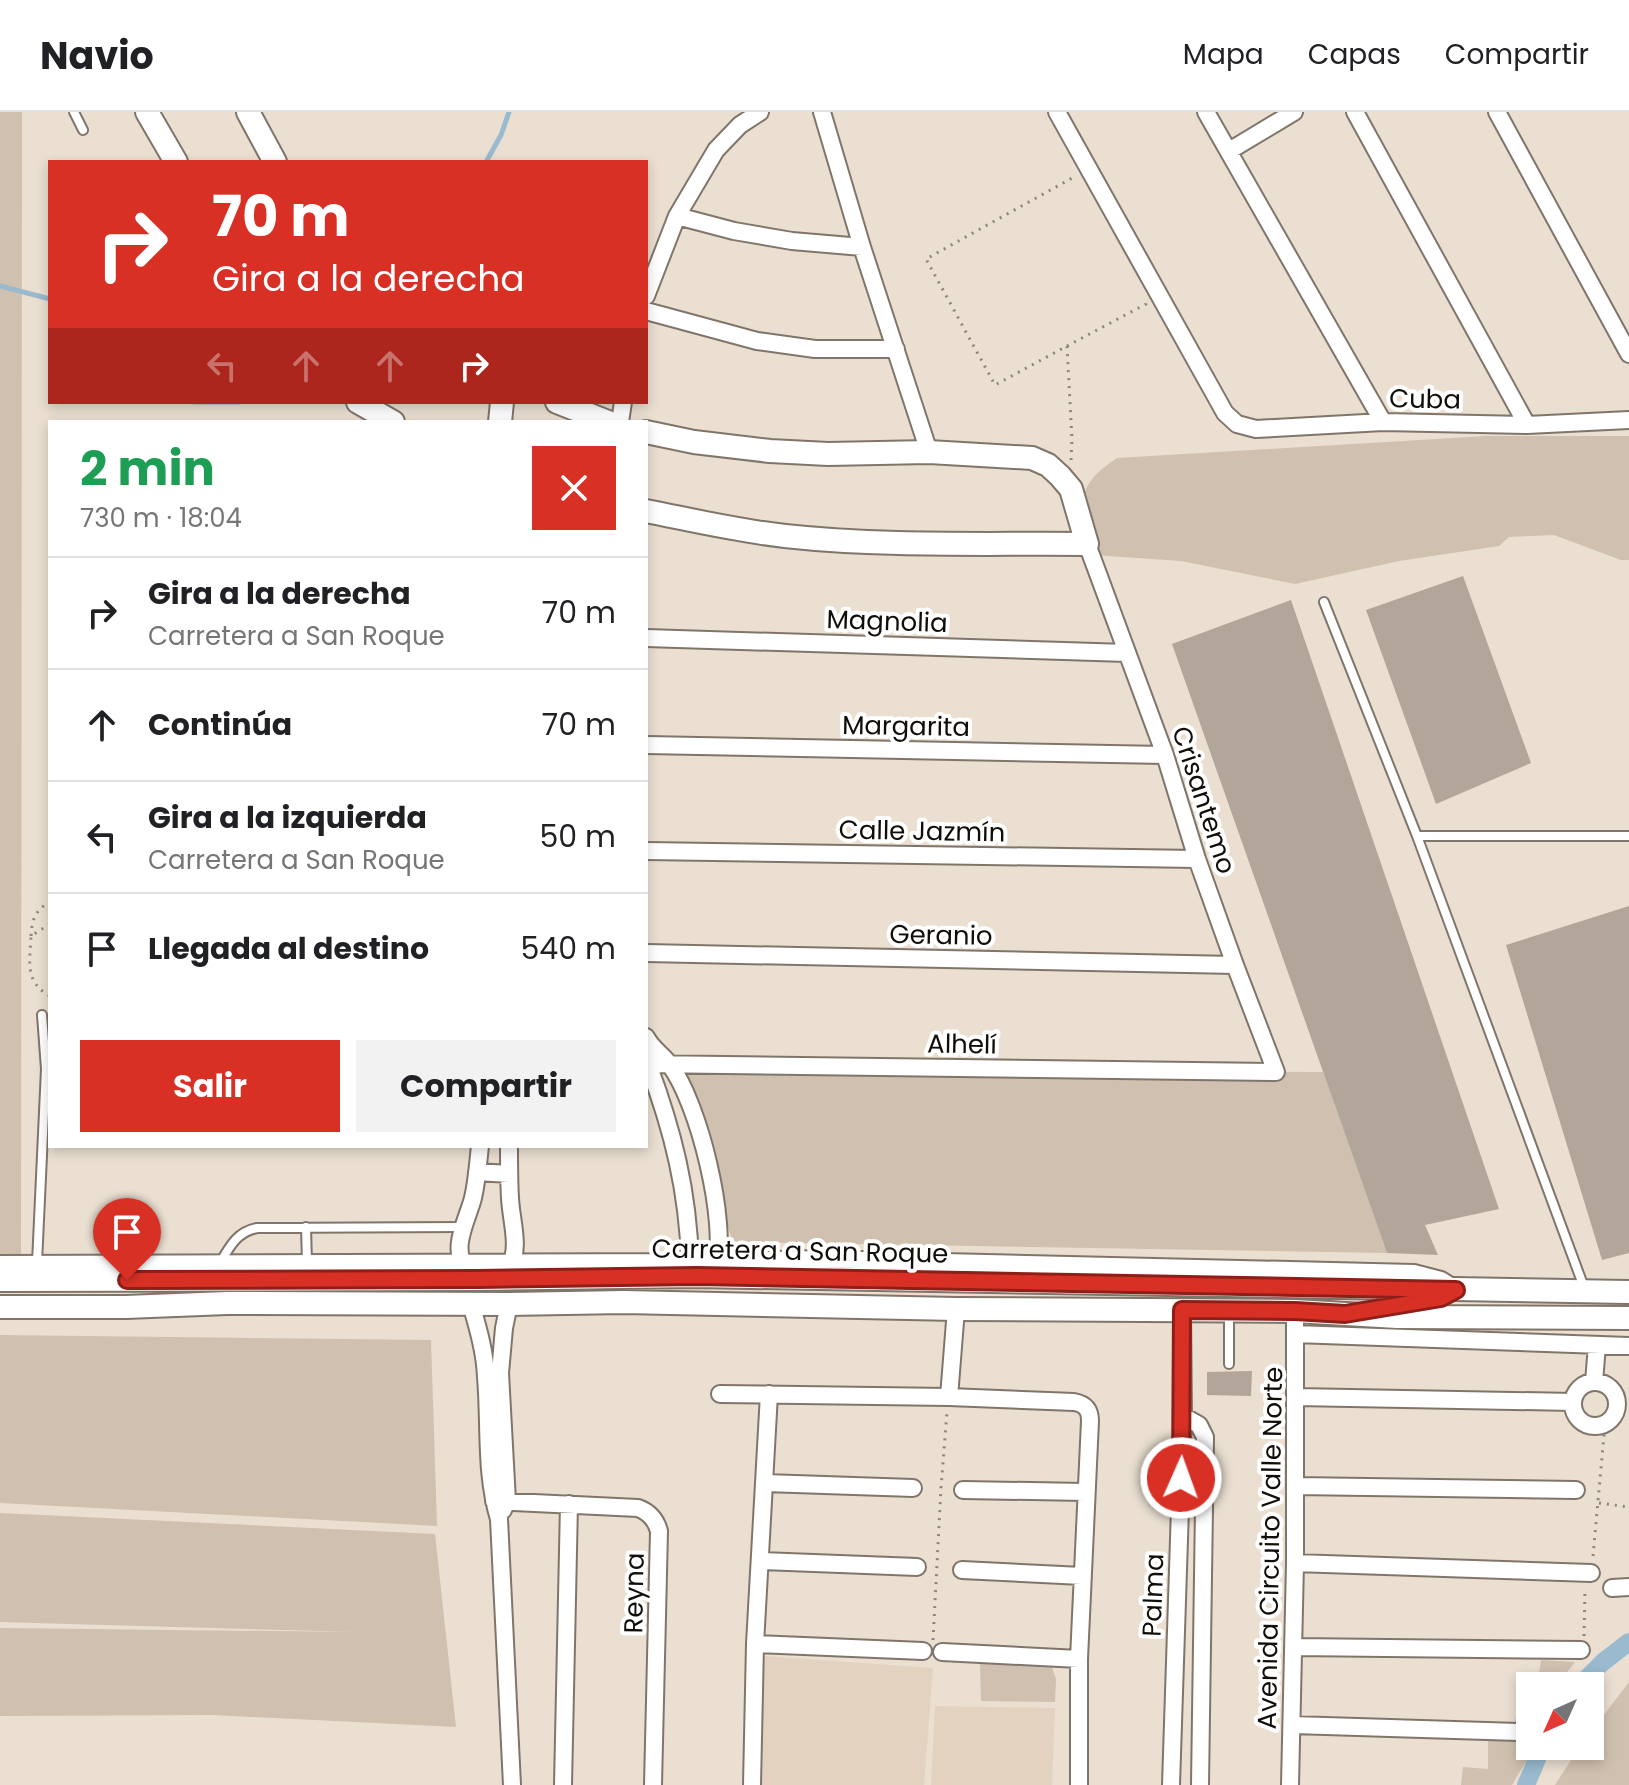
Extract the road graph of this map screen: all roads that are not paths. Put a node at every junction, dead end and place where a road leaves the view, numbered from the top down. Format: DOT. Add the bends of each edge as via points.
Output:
graph roads {
  1 [pos="74,112"];
  2 [pos="147,112"];
  3 [pos="248,112"];
  4 [pos="760,112"];
  5 [pos="822,112"];
  6 [pos="1057,112"];
  7 [pos="1206,112"];
  8 [pos="1294,112"];
  9 [pos="1355,112"];
  10 [pos="1497,112"];
  11 [pos="83,130"];
  12 [pos="1229,151"];
  13 [pos="175,160"];
  14 [pos="274,160"];
  15 [pos="677,216"];
  16 [pos="862,247"];
  17 [pos="648,291"];
  18 [pos="648,312"];
  19 [pos="896,349"];
  20 [pos="1629,354"];
  21 [pos="362,404"];
  22 [pos="562,404"];
  23 [pos="390,420"];
  24 [pos="603,420"];
  25 [pos="1629,420"];
  26 [pos="1383,422"];
  27 [pos="1527,425"];
  28 [pos="648,432"];
  29 [pos="929,452"];
  30 [pos="648,511"];
  31 [pos="1087,544"];
  32 [pos="1324,602"];
  33 [pos="648,638"];
  34 [pos="1127,653"];
  35 [pos="648,745"];
  36 [pos="1165,755"];
  37 [pos="1417,836"];
  38 [pos="1629,836"];
  39 [pos="648,851"];
  40 [pos="1197,859"];
  41 [pos="648,953"];
  42 [pos="1235,965"];
  43 [pos="42,1015"];
  44 [pos="47,1042"];
  45 [pos="648,1042"];
  46 [pos="648,1064"];
  47 [pos="670,1064"];
  48 [pos="648,1067"];
  49 [pos="48,1069"];
  50 [pos="1276,1072"];
  51 [pos="480,1148"];
  52 [pos="509,1148"];
  53 [pos="477,1172"];
  54 [pos="509,1174"];
  55 [pos="306,1227"];
  56 [pos="464,1227"];
  57 [pos="37,1263"];
  58 [pos="220,1263"];
  59 [pos="307,1263"];
  60 [pos="461,1263"];
  61 [pos="0,1264"];
  62 [pos="704,1272"];
  63 [pos="496,1276"];
  64 [pos="0,1280"];
  65 [pos="876,1280"];
  66 [pos="1032,1282"];
  67 [pos="1456,1290"];
  68 [pos="1585,1291"];
  69 [pos="1629,1292"];
  70 [pos="564,1302"];
  71 [pos="624,1302"];
  72 [pos="410,1303"];
  73 [pos="471,1304"];
  74 [pos="509,1304"];
  75 [pos="779,1304"];
  76 [pos="0,1307"];
  77 [pos="956,1309"];
  78 [pos="1182,1310"];
  79 [pos="1229,1311"];
  80 [pos="1295,1311"];
  81 [pos="1345,1314"];
  82 [pos="1629,1318"];
  83 [pos="1295,1334"];
  84 [pos="1597,1345"];
  85 [pos="1629,1346"];
  86 [pos="1229,1364"];
  87 [pos="493,1374"];
  88 [pos="1594,1382"];
  89 [pos="720,1394"];
  90 [pos="769,1394"];
  91 [pos="949,1397"];
  92 [pos="1296,1397"];
  93 [pos="1573,1402"];
  94 [pos="1623,1406"];
  95 [pos="1183,1416"];
  96 [pos="765,1483"];
  97 [pos="1296,1486"];
  98 [pos="913,1488"];
  99 [pos="963,1490"];
  100 [pos="1576,1490"];
  101 [pos="1086,1492"];
  102 [pos="500,1501"];
  103 [pos="569,1504"];
  104 [pos="760,1561"];
  105 [pos="1295,1563"];
  106 [pos="917,1567"];
  107 [pos="962,1570"];
  108 [pos="1588,1573"];
  109 [pos="1082,1576"];
  110 [pos="755,1644"];
  111 [pos="1294,1647"];
  112 [pos="1581,1650"];
  113 [pos="1079,1659"];
  114 [pos="1293,1725"];
  115 [pos="1516,1732"];
  116 [pos="512,1785"];
  117 [pos="563,1785"];
  118 [pos="653,1785"];
  119 [pos="752,1785"];
  120 [pos="1079,1785"];
  121 [pos="1171,1785"];
  122 [pos="1200,1785"];
  123 [pos="1290,1785"];
  1 -- 11 [label="lane"];
  2 -- 13 [label="main road"];
  3 -- 14 [label="main road"];
  4 -- 15 [label="street" via="716,150"];
  5 -- 16 [label="street"];
  6 -- 26 [label="street, Cuba" via="1225,413 1237,424 1256,429"];
  7 -- 12 [label="street"];
  8 -- 12 [label="street"];
  9 -- 27 [label="street"];
  10 -- 20 [label="street"];
  12 -- 26 [label="street"];
  15 -- 16 [label="street" via="792,241"];
  15 -- 17 [label="street"];
  16 -- 19 [label="street"];
  18 -- 19 [label="street" via="771,343"];
  19 -- 29 [label="street"];
  21 -- 23 [label="main road"];
  22 -- 24 [label="main road"];
  25 -- 27 [label="street, Cuba"];
  26 -- 27 [label="street, Cuba"];
  28 -- 29 [label="main road" via="770,451"];
  29 -- 31 [label="main road" via="1032,458 1048,465 1071,489"];
  30 -- 31 [label="main road" via="790,537"];
  31 -- 34 [label="street, Crisantemo"];
  32 -- 37 [label="lane"];
  33 -- 34 [label="street, Magnolia"];
  34 -- 36 [label="street, Crisantemo"];
  35 -- 36 [label="street, Margarita"];
  36 -- 40 [label="street, Crisantemo"];
  37 -- 38 [label="lane"];
  37 -- 68 [label="lane"];
  39 -- 40 [label="street, Calle Jazmín"];
  40 -- 42 [label="street, Crisantemo"];
  41 -- 42 [label="street, Geranio"];
  42 -- 50 [label="street, Crisantemo"];
  43 -- 44 [label="lane"];
  44 -- 49 [label="lane"];
  45 -- 47 [label="street"];
  46 -- 47 [label="street, Alhelí"];
  47 -- 50 [label="street, Alhelí"];
  47 -- 62 [label="street" via="696,1123 717,1213"];
  48 -- 62 [label="street" via="675,1143"];
  49 -- 57 [label="lane"];
  51 -- 53 [label="street"];
  52 -- 54 [label="street"];
  53 -- 54 [label="street"];
  53 -- 56 [label="street"];
  54 -- 63 [label="street" via="515,1246"];
  55 -- 56 [label="lane"];
  55 -- 58 [label="lane" via="246,1230"];
  55 -- 59 [label="lane"];
  56 -- 60 [label="street"];
  57 -- 58 [label="street"];
  57 -- 61 [label="street"];
  58 -- 59 [label="street"];
  59 -- 60 [label="street"];
  60 -- 63 [label="street"];
  60 -- 63 [label="street"];
  62 -- 63 [label="main road, Carretera a San Roque"];
  62 -- 65 [label="main road, Carretera a San Roque"];
  62 -- 67 [label="street" via="834,1259 1414,1273"];
  62 -- 71 [label="main road" via="674,1295"];
  62 -- 75 [label="main road" via="717,1289"];
  63 -- 64 [label="main road, Carretera a San Roque"];
  63 -- 70 [label="main road" via="524,1295"];
  63 -- 72 [label="main road" via="475,1292"];
  65 -- 66 [label="main road, Carretera a San Roque"];
  65 -- 77 [label="main road"];
  66 -- 67 [label="main road, Carretera a San Roque"];
  66 -- 77 [label="main road"];
  67 -- 68 [label="main road"];
  67 -- 81 [label="main road" via="1441,1298"];
  68 -- 69 [label="main road"];
  70 -- 71 [label="main road, Carretera a San Roque"];
  70 -- 74 [label="main road, Carretera a San Roque"];
  71 -- 75 [label="main road, Carretera a San Roque"];
  72 -- 73 [label="main road, Carretera a San Roque"];
  72 -- 76 [label="main road, Carretera a San Roque"];
  73 -- 74 [label="main road, Carretera a San Roque"];
  73 -- 87 [label="street"];
  74 -- 87 [label="street"];
  75 -- 77 [label="main road, Carretera a San Roque"];
  77 -- 78 [label="main road, Carretera a San Roque"];
  77 -- 91 [label="street"];
  78 -- 79 [label="main road, Carretera a San Roque"];
  78 -- 95 [label="street, Palma"];
  79 -- 80 [label="main road, Carretera a San Roque"];
  79 -- 86 [label="lane"];
  80 -- 81 [label="main road, Carretera a San Roque"];
  80 -- 83 [label="street, Avenida Circuito Valle Norte"];
  81 -- 82 [label="main road, Carretera a San Roque"];
  83 -- 84 [label="street"];
  83 -- 92 [label="street, Avenida Circuito Valle Norte"];
  84 -- 85 [label="street"];
  84 -- 88 [label="street"];
  87 -- 102 [label="street"];
  88 -- 93 [label="street" via="1580,1388"];
  88 -- 94 [label="street" via="1614,1391"];
  89 -- 90 [label="street"];
  90 -- 91 [label="street"];
  90 -- 96 [label="street"];
  91 -- 101 [label="street" via="1081,1403 1090,1413"];
  92 -- 93 [label="street"];
  92 -- 97 [label="street, Avenida Circuito Valle Norte"];
  93 -- 94 [label="street" via="1590,1426 1612,1420"];
  95 -- 121 [label="street, Palma"];
  95 -- 122 [label="street" via="1199,1425 1205,1437"];
  96 -- 98 [label="street"];
  96 -- 104 [label="street"];
  97 -- 100 [label="street"];
  97 -- 105 [label="street, Avenida Circuito Valle Norte"];
  99 -- 101 [label="street"];
  101 -- 109 [label="street"];
  102 -- 103 [label="street, Reyna"];
  102 -- 116 [label="street"];
  103 -- 117 [label="street"];
  103 -- 118 [label="street, Reyna" via="638,1508 658,1525"];
  104 -- 106 [label="street"];
  104 -- 110 [label="street"];
  105 -- 108 [label="street"];
  105 -- 111 [label="street, Avenida Circuito Valle Norte"];
  107 -- 109 [label="street"];
  109 -- 113 [label="street"];
  110 -- 113 [label="street"];
  110 -- 119 [label="street"];
  111 -- 112 [label="street"];
  111 -- 114 [label="street, Avenida Circuito Valle Norte"];
  113 -- 120 [label="street"];
  114 -- 115 [label="street"];
  114 -- 123 [label="street, Avenida Circuito Valle Norte"];
}
